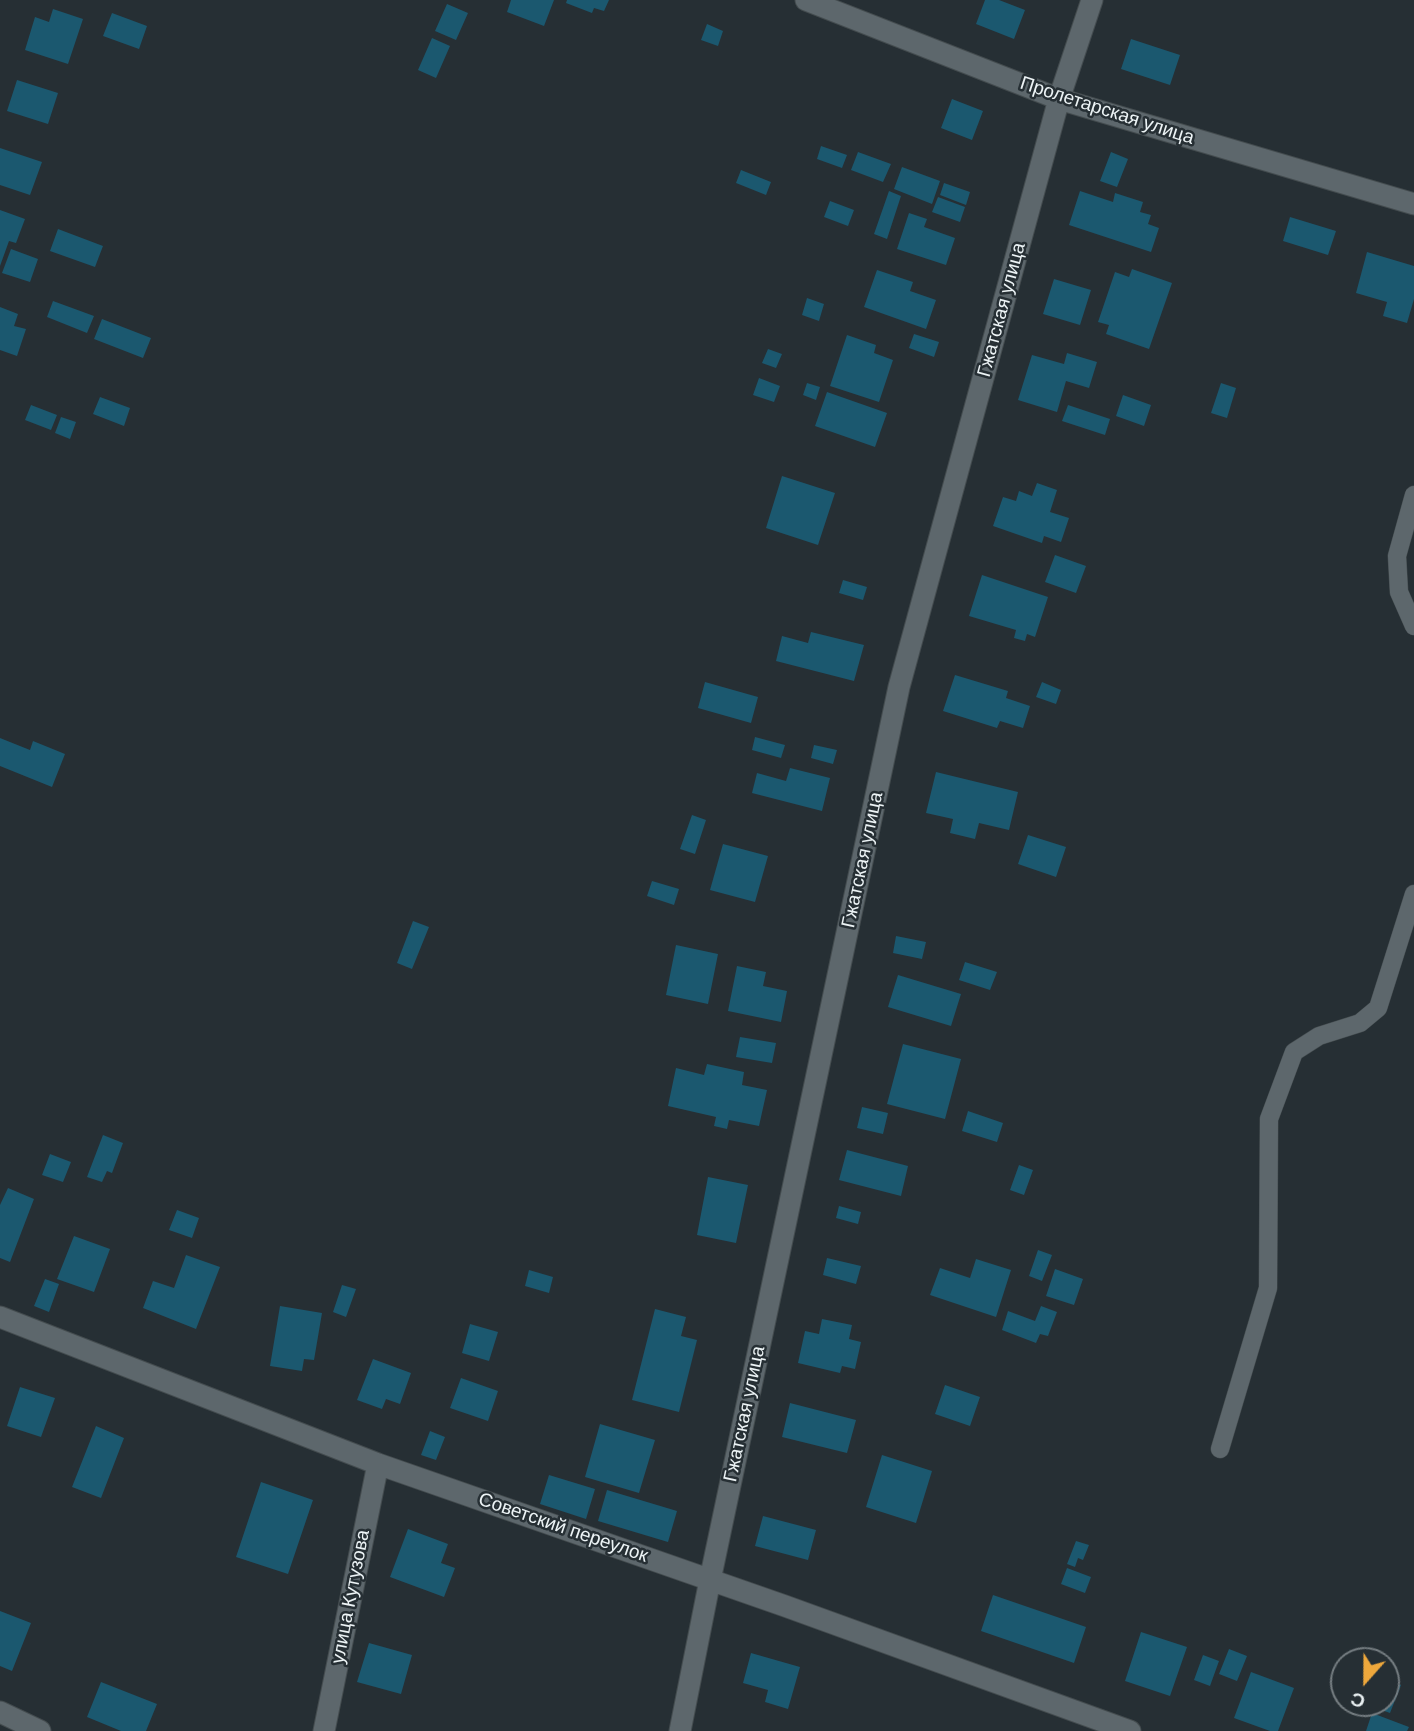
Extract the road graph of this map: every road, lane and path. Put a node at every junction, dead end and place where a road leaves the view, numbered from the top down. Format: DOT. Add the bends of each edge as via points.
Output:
graph roads {
  1 [pos="806,0"];
  2 [pos="1092,0"];
  3 [pos="1059,99"];
  4 [pos="1414,204"];
  5 [pos="1414,495"];
  6 [pos="1414,626"];
  7 [pos="1414,894"];
  8 [pos="0,1317"];
  9 [pos="1220,1449"];
  10 [pos="378,1464"];
  11 [pos="710,1580"];
  12 [pos="0,1712"];
  13 [pos="40,1731"];
  14 [pos="324,1731"];
  15 [pos="680,1731"];
  16 [pos="1130,1731"];
  1 -- 3 [label="street, Пролетарская улица"];
  2 -- 3 [label="street, Гжатская улица"];
  3 -- 4 [label="street, Пролетарская улица"];
  3 -- 11 [label="street, Гжатская улица" via="899,687"];
  5 -- 6 [label="lane" via="1397,556 1399,592"];
  7 -- 9 [label="lane" via="1378,1008 1360,1023 1319,1036 1294,1052 1269,1119 1269,1288"];
  8 -- 10 [label="street, Советский переулок"];
  10 -- 11 [label="street, Советский переулок"];
  10 -- 14 [label="street, улица Кутузова"];
  11 -- 15 [label="street, Гжатская улица"];
  11 -- 16 [label="street, Советский переулок"];
  12 -- 13 [label="street"];
}
